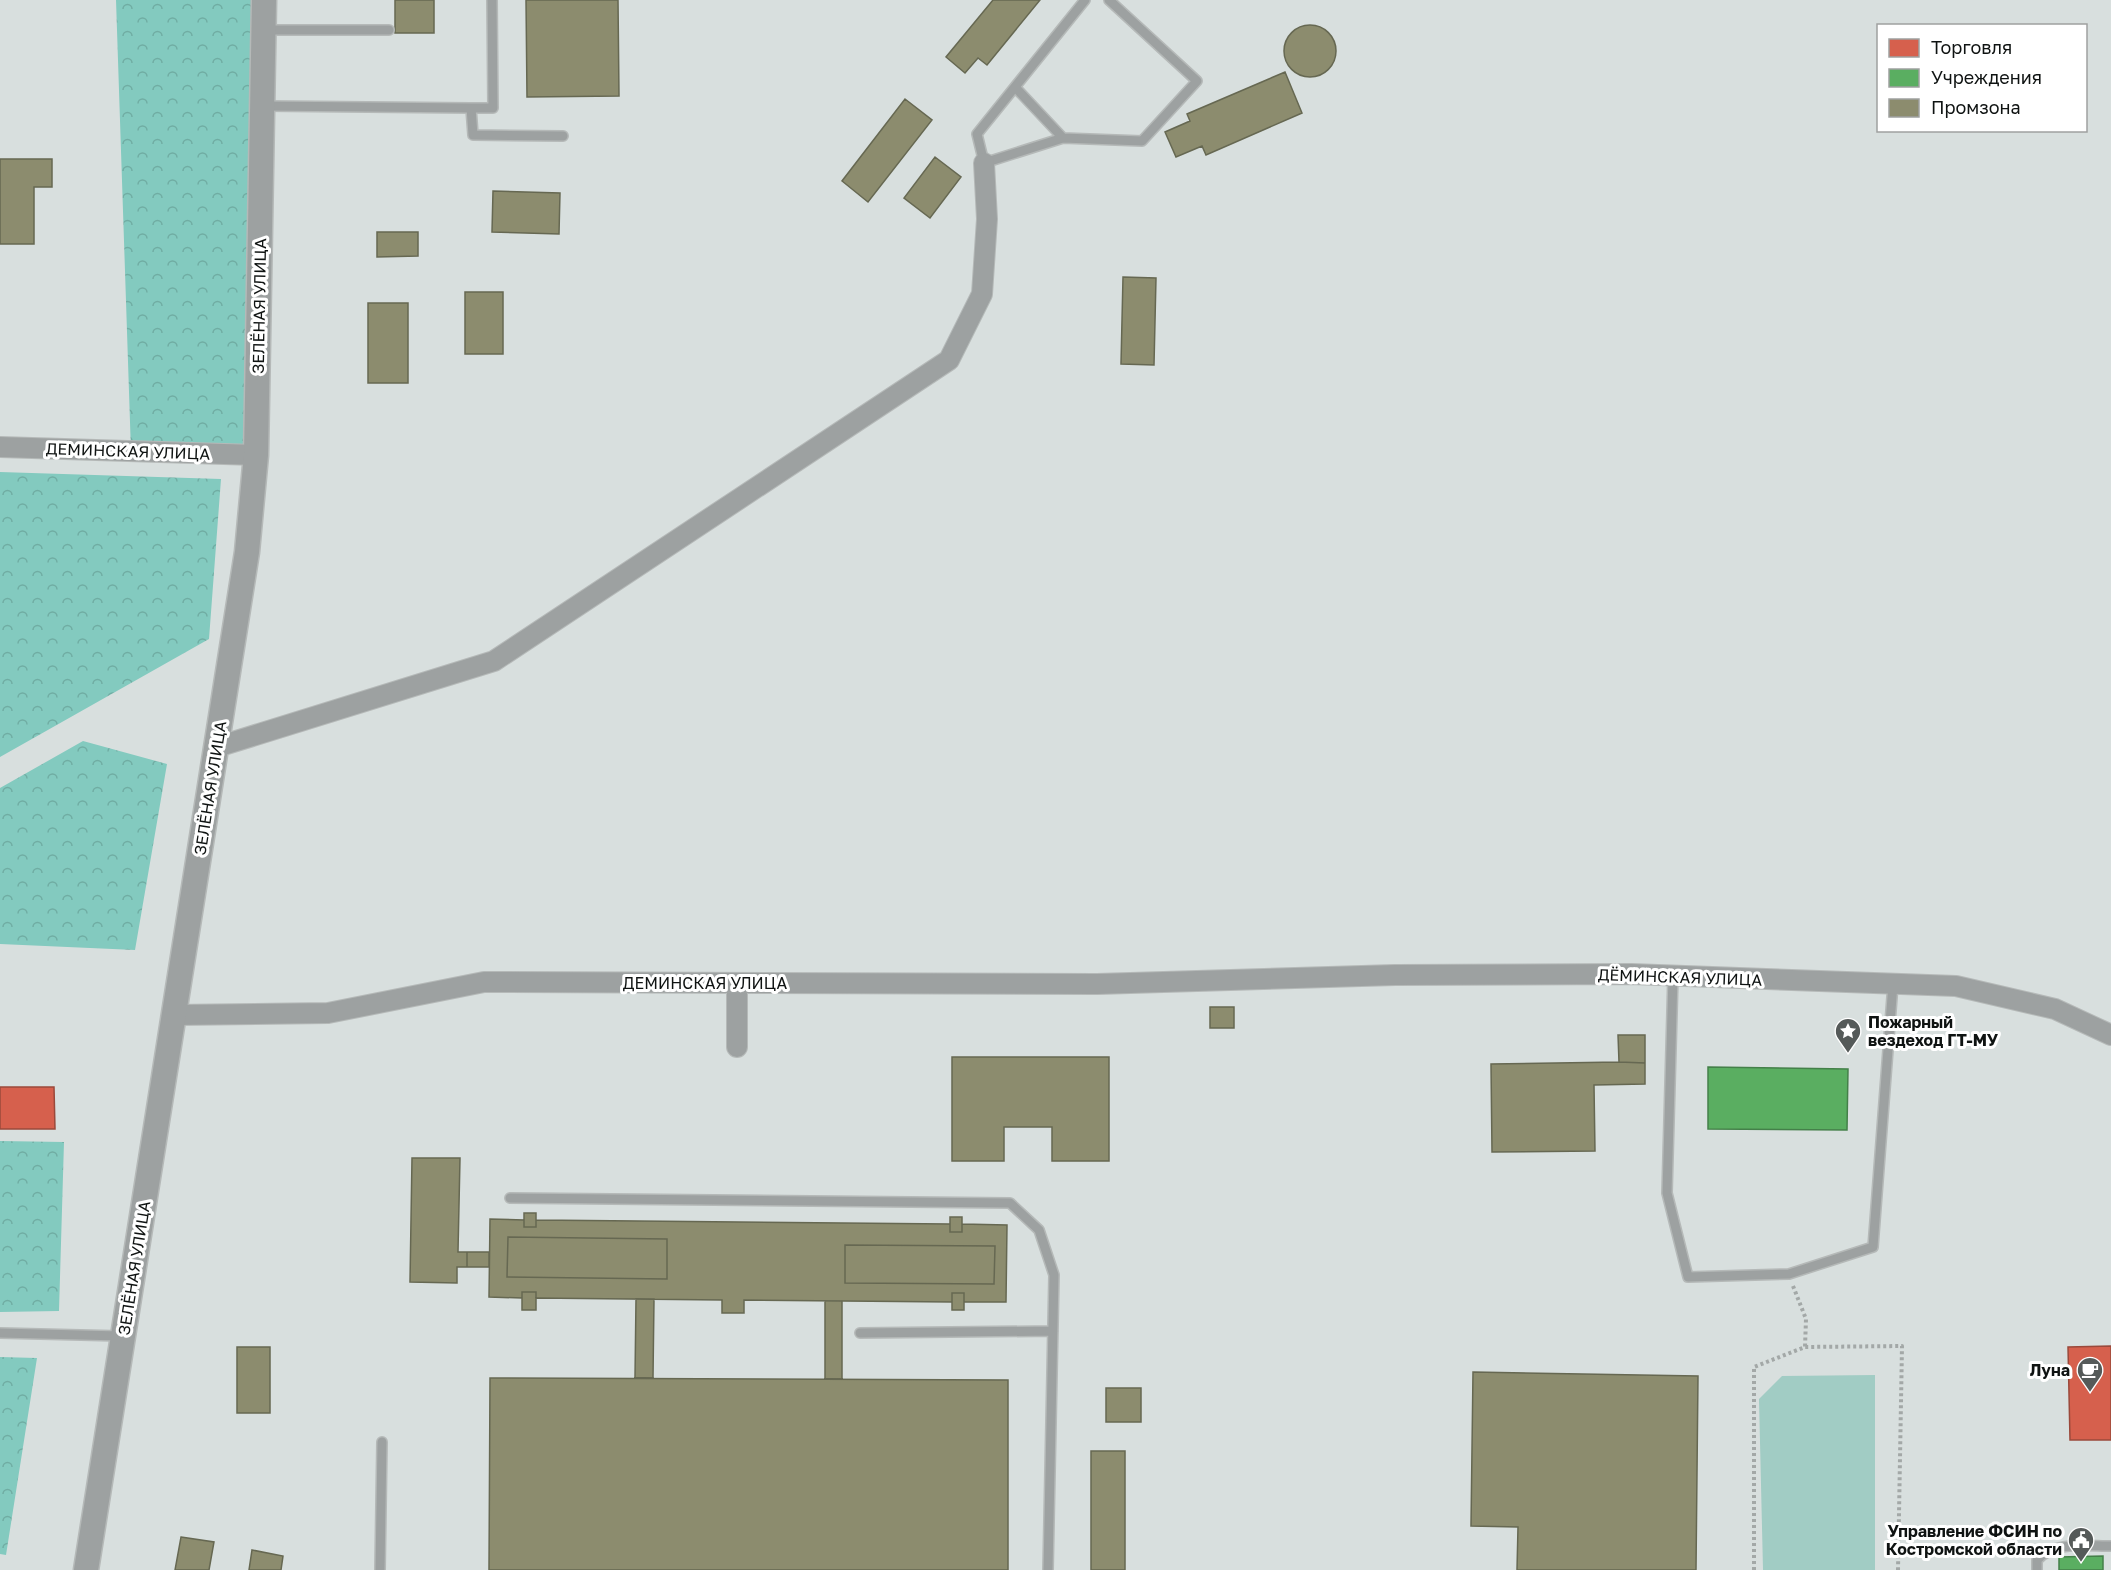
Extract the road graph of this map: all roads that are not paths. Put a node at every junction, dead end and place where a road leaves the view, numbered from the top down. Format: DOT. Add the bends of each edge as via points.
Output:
graph roads {
  1 [pos="264,0"];
  2 [pos="492,0"];
  3 [pos="1085,0"];
  4 [pos="1108,0"];
  5 [pos="264,30"];
  6 [pos="389,30"];
  7 [pos="1015,87"];
  8 [pos="264,106"];
  9 [pos="471,108"];
  10 [pos="563,136"];
  11 [pos="1063,138"];
  12 [pos="984,163"];
  13 [pos="0,447"];
  14 [pos="256,454"];
  15 [pos="217,747"];
  16 [pos="1673,976"];
  17 [pos="1240,980"];
  18 [pos="736,983"];
  19 [pos="1893,984"];
  20 [pos="174,1015"];
  21 [pos="2111,1035"];
  22 [pos="737,1047"];
  23 [pos="510,1198"];
  24 [pos="1053,1331"];
  25 [pos="0,1333"];
  26 [pos="861,1333"];
  27 [pos="123,1336"];
  28 [pos="382,1442"];
  29 [pos="2111,1546"];
  30 [pos="86,1570"];
  31 [pos="380,1570"];
  32 [pos="1048,1570"];
  33 [pos="2037,1570"];
  1 -- 5 [label="street, ЗЕЛЁНАЯ УЛИЦА"];
  2 -- 9 [label="lane" via="493,108"];
  3 -- 7 [label="lane"];
  4 -- 11 [label="lane" via="1197,81 1142,141"];
  5 -- 6 [label="lane"];
  5 -- 8 [label="street, ЗЕЛЁНАЯ УЛИЦА"];
  7 -- 11 [label="lane"];
  7 -- 12 [label="lane" via="977,134"];
  8 -- 9 [label="lane"];
  8 -- 14 [label="street, ЗЕЛЁНАЯ УЛИЦА"];
  9 -- 10 [label="lane" via="473,135"];
  11 -- 12 [label="lane"];
  12 -- 15 [label="street" via="987,219 982,294 950,360 494,661"];
  13 -- 14 [label="street, ДЕМИНСКАЯ УЛИЦА"];
  14 -- 15 [label="street, ЗЕЛЁНАЯ УЛИЦА" via="247,552"];
  15 -- 20 [label="street, ЗЕЛЁНАЯ УЛИЦА"];
  16 -- 17 [label="street, ДЁМИНСКАЯ УЛИЦА" via="1407,975"];
  16 -- 19 [label="street, ДЁМИНСКАЯ УЛИЦА"];
  16 -- 19 [label="lane" via="1667,1193 1688,1277 1789,1274 1873,1247"];
  17 -- 18 [label="street, ДЕМИНСКАЯ УЛИЦА" via="1097,984"];
  18 -- 20 [label="street, ДЕМИНСКАЯ УЛИЦА" via="484,982 328,1013"];
  18 -- 22 [label="street" via="732,1023"];
  19 -- 21 [label="street, ДЁМИНСКАЯ УЛИЦА" via="1956,986 2055,1009"];
  20 -- 27 [label="street, ЗЕЛЁНАЯ УЛИЦА"];
  23 -- 24 [label="lane" via="1010,1203 1039,1230 1054,1275"];
  24 -- 26 [label="lane"];
  24 -- 32 [label="lane"];
  25 -- 27 [label="lane"];
  27 -- 30 [label="street, ЗЕЛЁНАЯ УЛИЦА"];
  28 -- 31 [label="lane"];
  29 -- 33 [label="lane" via="2063,1546 2045,1551 2037,1560"];
}
